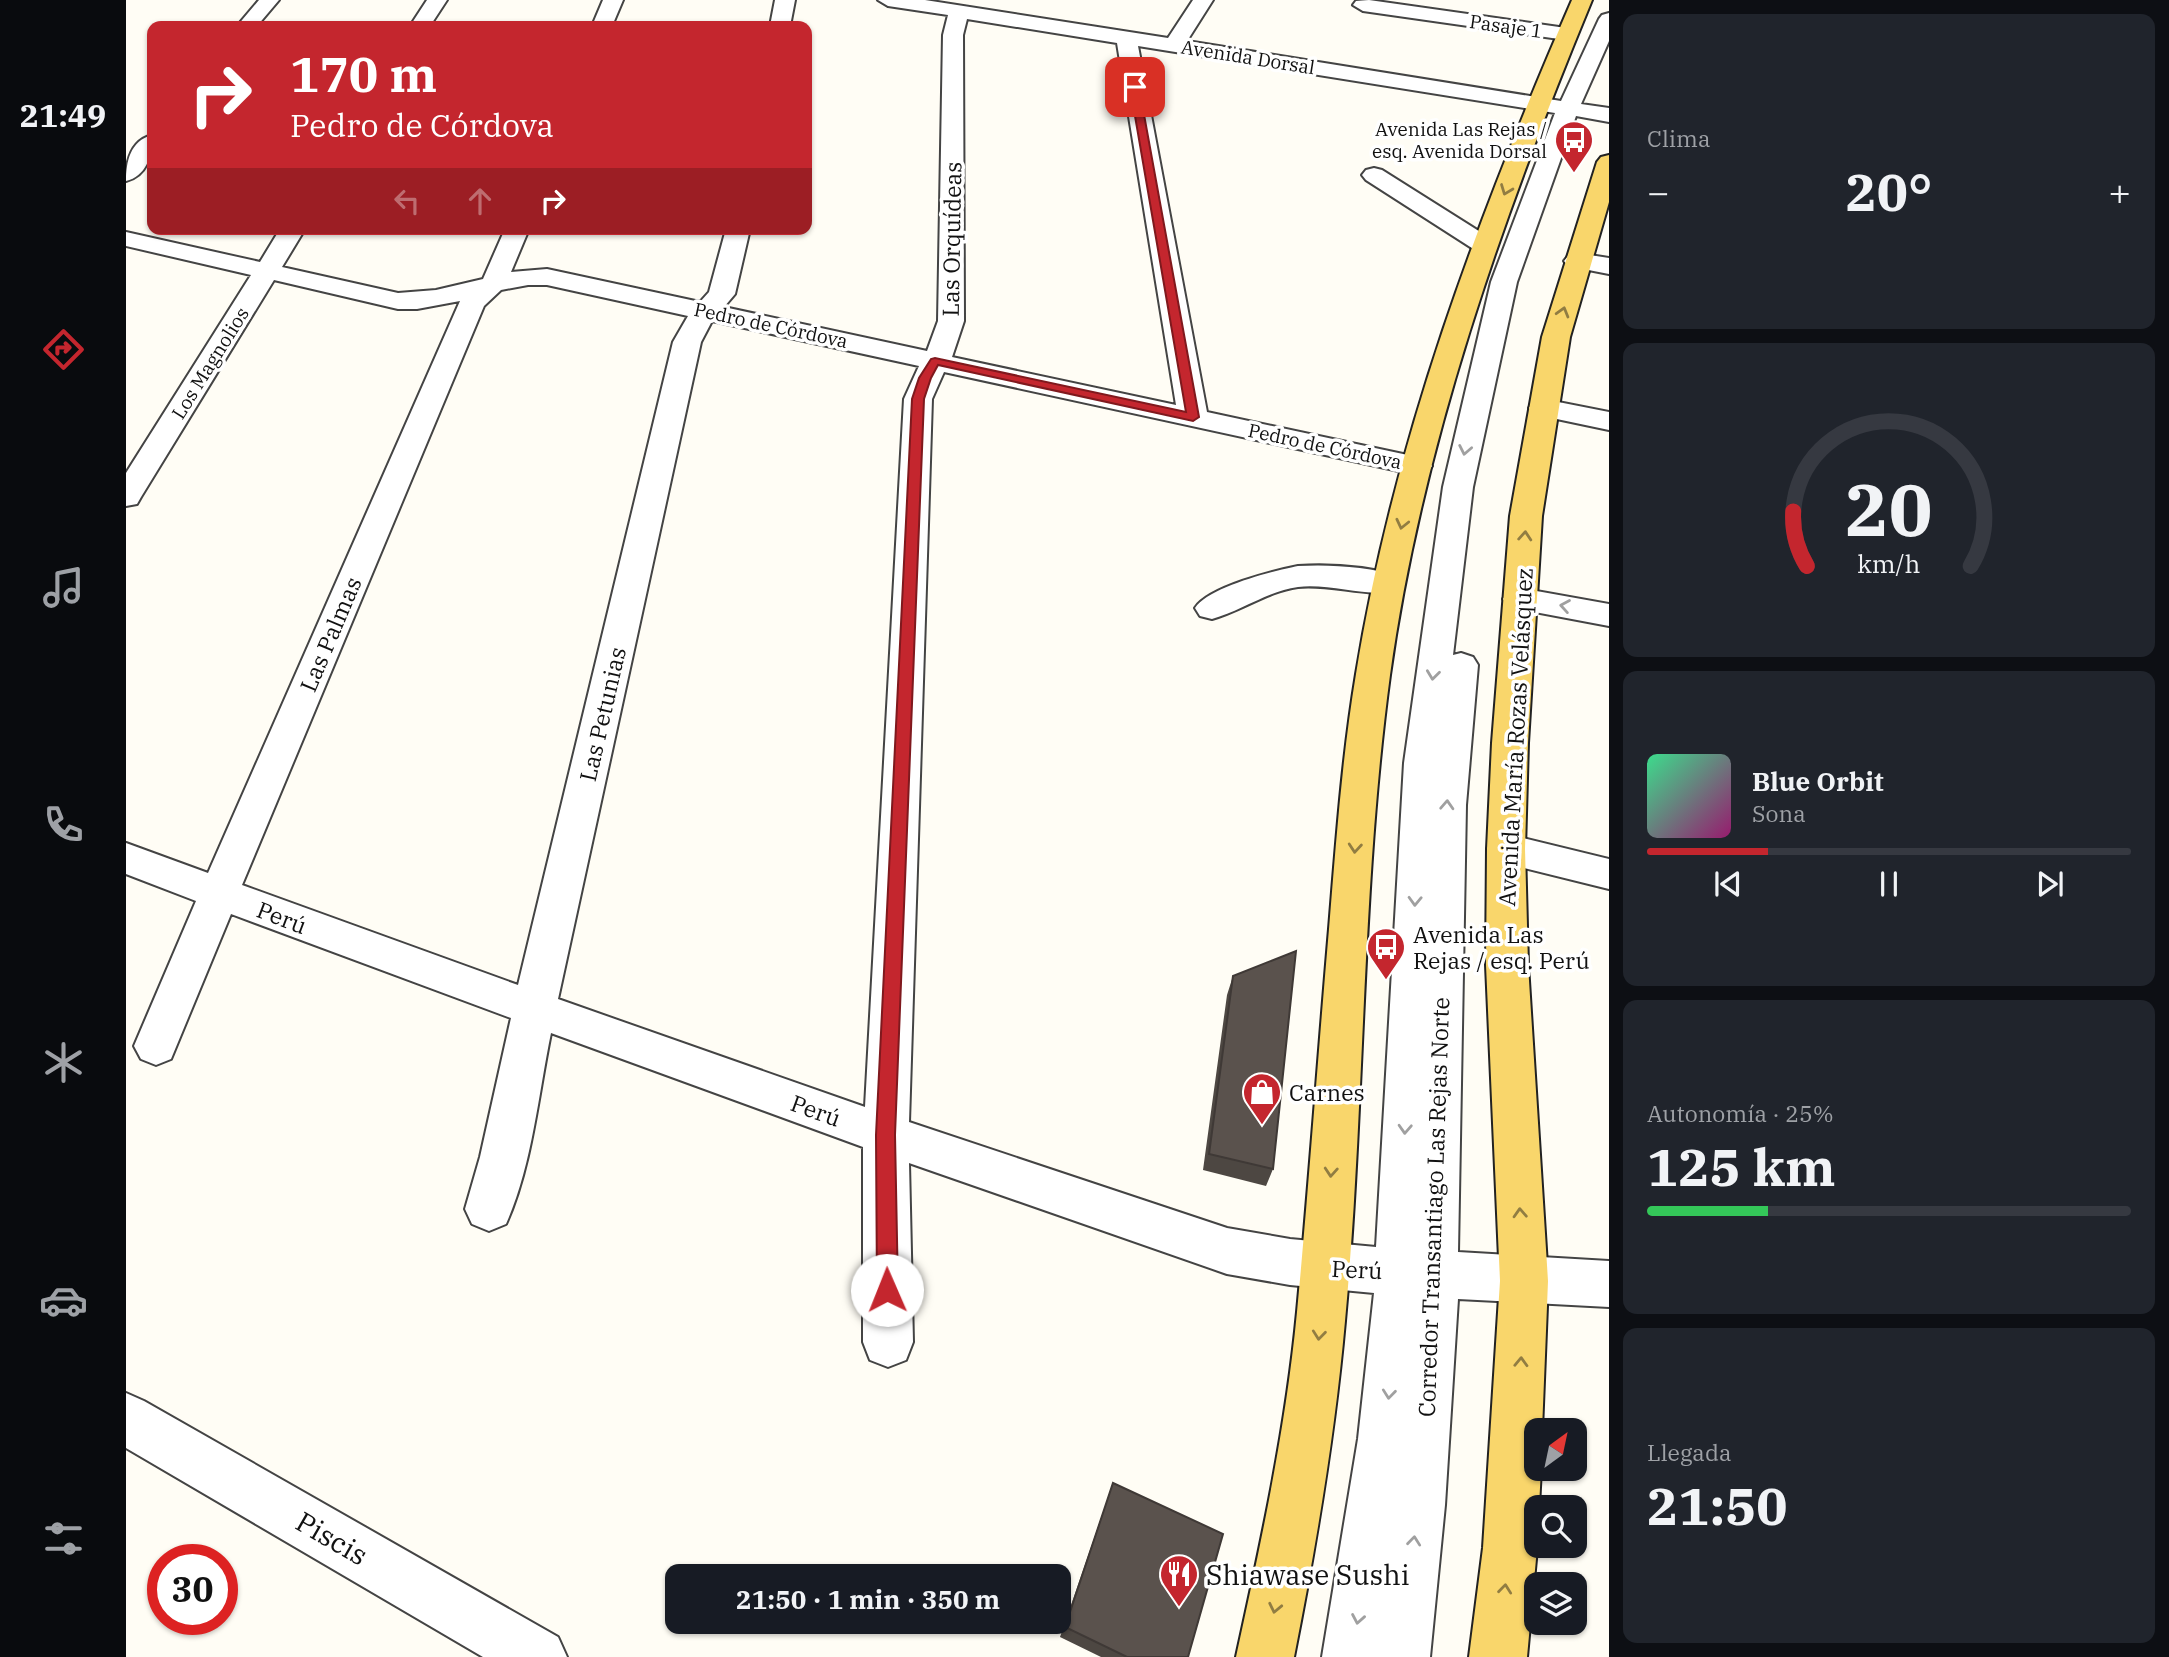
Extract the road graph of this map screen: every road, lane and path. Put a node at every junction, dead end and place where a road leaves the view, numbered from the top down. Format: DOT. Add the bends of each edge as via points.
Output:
graph roads {
  1 [pos="269,0"];
  2 [pos="437,0"];
  3 [pos="613,0"];
  4 [pos="785,0"];
  5 [pos="1203,0"];
  6 [pos="1582,0"];
  7 [pos="901,1"];
  8 [pos="1363,5"];
  9 [pos="959,11"];
  10 [pos="1609,19"];
  11 [pos="251,21"];
  12 [pos="423,21"];
  13 [pos="604,21"];
  14 [pos="781,21"];
  15 [pos="1566,34"];
  16 [pos="1126,37"];
  17 [pos="1174,45"];
  18 [pos="1609,65"];
  19 [pos="1576,109"];
  20 [pos="147,148"];
  21 [pos="1609,162"];
  22 [pos="126,174"];
  23 [pos="1374,175"];
  24 [pos="289,235"];
  25 [pos="514,235"];
  26 [pos="737,235"];
  27 [pos="126,239"];
  28 [pos="1485,246"];
  29 [pos="1577,261"];
  30 [pos="1609,266"];
  31 [pos="267,272"];
  32 [pos="494,283"];
  33 [pos="707,312"];
  34 [pos="935,361"];
  35 [pos="1543,408"];
  36 [pos="1193,417"];
  37 [pos="1609,421"];
  38 [pos="1417,466"];
  39 [pos="126,497"];
  40 [pos="1389,583"];
  41 [pos="1520,599"];
  42 [pos="1212,608"];
  43 [pos="1609,615"];
  44 [pos="1506,849"];
  45 [pos="126,858"];
  46 [pos="1609,874"];
  47 [pos="219,893"];
  48 [pos="534,1009"];
  49 [pos="156,1046"];
  50 [pos="886,1135"];
  51 [pos="489,1209"];
  52 [pos="1324,1267"];
  53 [pos="1417,1273"];
  54 [pos="1524,1281"];
  55 [pos="1609,1284"];
  56 [pos="888,1342"];
  57 [pos="126,1419"];
  58 [pos="503,1648"];
  59 [pos="1265,1657"];
  60 [pos="1351,1657"];
  61 [pos="1401,1657"];
  62 [pos="1498,1657"];
  1 -- 11 [label="street"];
  2 -- 12 [label="street"];
  3 -- 13 [label="street"];
  4 -- 14 [label="street"];
  5 -- 17 [label="street"];
  6 -- 15 [label="main road"];
  7 -- 9 [label="street, Avenida Dorsal"];
  8 -- 15 [label="street, Pasaje 1"];
  9 -- 16 [label="street, Avenida Dorsal" via="1036,15"];
  9 -- 34 [label="street, Las Orquídeas" via="953,35 951,321"];
  10 -- 19 [label="street"];
  15 -- 19 [label="main road"];
  16 -- 17 [label="street, Avenida Dorsal"];
  16 -- 36 [label="street"];
  17 -- 19 [label="street, Avenida Dorsal"];
  18 -- 19 [label="street, Corredor Transantiago Las Rejas Norte"];
  19 -- 28 [label="main road, one-way"];
  19 -- 53 [label="street, Corredor Transantiago Las Rejas Norte" via="1508,352 1468,591 1447,805"];
  20 -- 22 [label="street"];
  21 -- 29 [label="main road, Avenida María Rozas Velásquez"];
  23 -- 28 [label="street"];
  24 -- 31 [label="street, Los Magnolios"];
  25 -- 32 [label="street, Las Palmas"];
  26 -- 33 [label="street, Las Petunias" via="726,285"];
  27 -- 31 [label="street, Pedro de Córdova"];
  28 -- 38 [label="main road"];
  29 -- 30 [label="street"];
  35 -- 29 [label="main road, Avenida María Rozas Velásquez, one-way"];
  31 -- 32 [label="street, Pedro de Córdova" via="412,302"];
  31 -- 39 [label="street, Los Magnolios"];
  32 -- 33 [label="street, Pedro de Córdova" via="547,277"];
  32 -- 47 [label="street, Las Palmas" via="471,304"];
  33 -- 34 [label="street, Pedro de Córdova"];
  33 -- 48 [label="street, Las Petunias" via="687,342"];
  34 -- 36 [label="street, Pedro de Córdova"];
  34 -- 50 [label="street, Las Orquídeas" via="918,399"];
  35 -- 37 [label="street"];
  41 -- 35 [label="main road, Avenida María Rozas Velásquez, one-way" via="1526,516"];
  36 -- 38 [label="street, Pedro de Córdova"];
  38 -- 40 [label="main road, one-way"];
  40 -- 42 [label="street" via="1301,577 1270,584"];
  40 -- 52 [label="main road, one-way" via="1360,780"];
  43 -- 41 [label="street, one-way"];
  41 -- 44 [label="main road, Avenida María Rozas Velásquez"];
  44 -- 46 [label="street"];
  54 -- 44 [label="main road, Avenida María Rozas Velásquez, one-way" via="1507,965"];
  45 -- 47 [label="street, Perú"];
  47 -- 48 [label="street, Perú"];
  47 -- 49 [label="street, Las Palmas"];
  48 -- 50 [label="street, Perú"];
  48 -- 51 [label="street, Las Petunias"];
  50 -- 52 [label="street, Perú" via="1227,1251"];
  50 -- 56 [label="street, Las Orquídeas"];
  52 -- 53 [label="street, Perú"];
  52 -- 59 [label="main road, one-way" via="1306,1444"];
  53 -- 54 [label="street, Perú"];
  53 -- 60 [label="street, one-way" via="1384,1439"];
  61 -- 53 [label="street, Corredor Transantiago Las Rejas Norte, one-way" via="1432,1330"];
  54 -- 55 [label="street, Perú"];
  62 -- 54 [label="main road, Avenida María Rozas Velásquez, one-way" via="1510,1548"];
  57 -- 58 [label="street, Piscis"];
}
